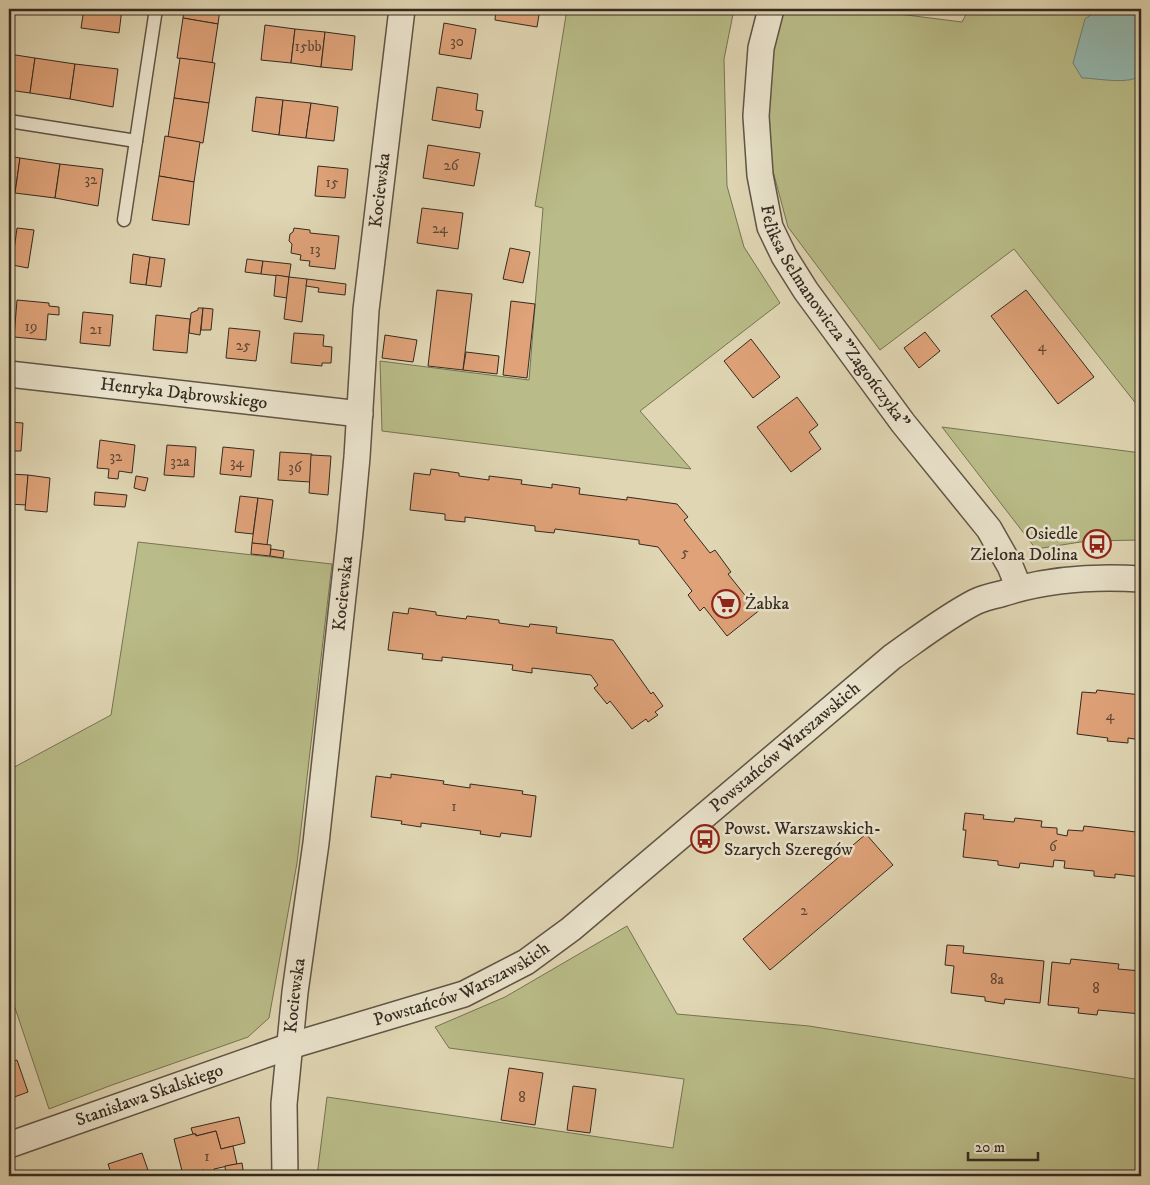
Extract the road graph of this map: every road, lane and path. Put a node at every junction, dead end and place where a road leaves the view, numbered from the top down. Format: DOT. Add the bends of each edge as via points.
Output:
graph roads {
  1 [pos="156,9"];
  2 [pos="402,9"];
  3 [pos="771,9"];
  4 [pos="9,121"];
  5 [pos="136,141"];
  6 [pos="124,220"];
  7 [pos="9,374"];
  8 [pos="360,414"];
  9 [pos="1141,579"];
  10 [pos="1019,588"];
  11 [pos="290,1046"];
  12 [pos="9,1145"];
  13 [pos="285,1176"];
  1 -- 5 [label="lane"];
  2 -- 8 [label="street, Kociewska" via="366,310"];
  3 -- 10 [label="street, Feliksa Selmanowicza \"Zagończyka\"" via="761,48 756,116 760,175 770,227 806,291 903,423 989,529"];
  4 -- 5 [label="lane"];
  5 -- 6 [label="lane"];
  7 -- 8 [label="street, Henryka Dąbrowskiego"];
  8 -- 11 [label="street, Kociewska" via="318,834"];
  9 -- 10 [label="street, Powstańców Warszawskich" via="1113,577"];
  10 -- 11 [label="street, Powstańców Warszawskich" via="977,601 892,657 571,929 526,962 464,994"];
  11 -- 12 [label="street, Stanisława Skalskiego"];
  11 -- 13 [label="street, Kociewska" via="284,1104"];
}
